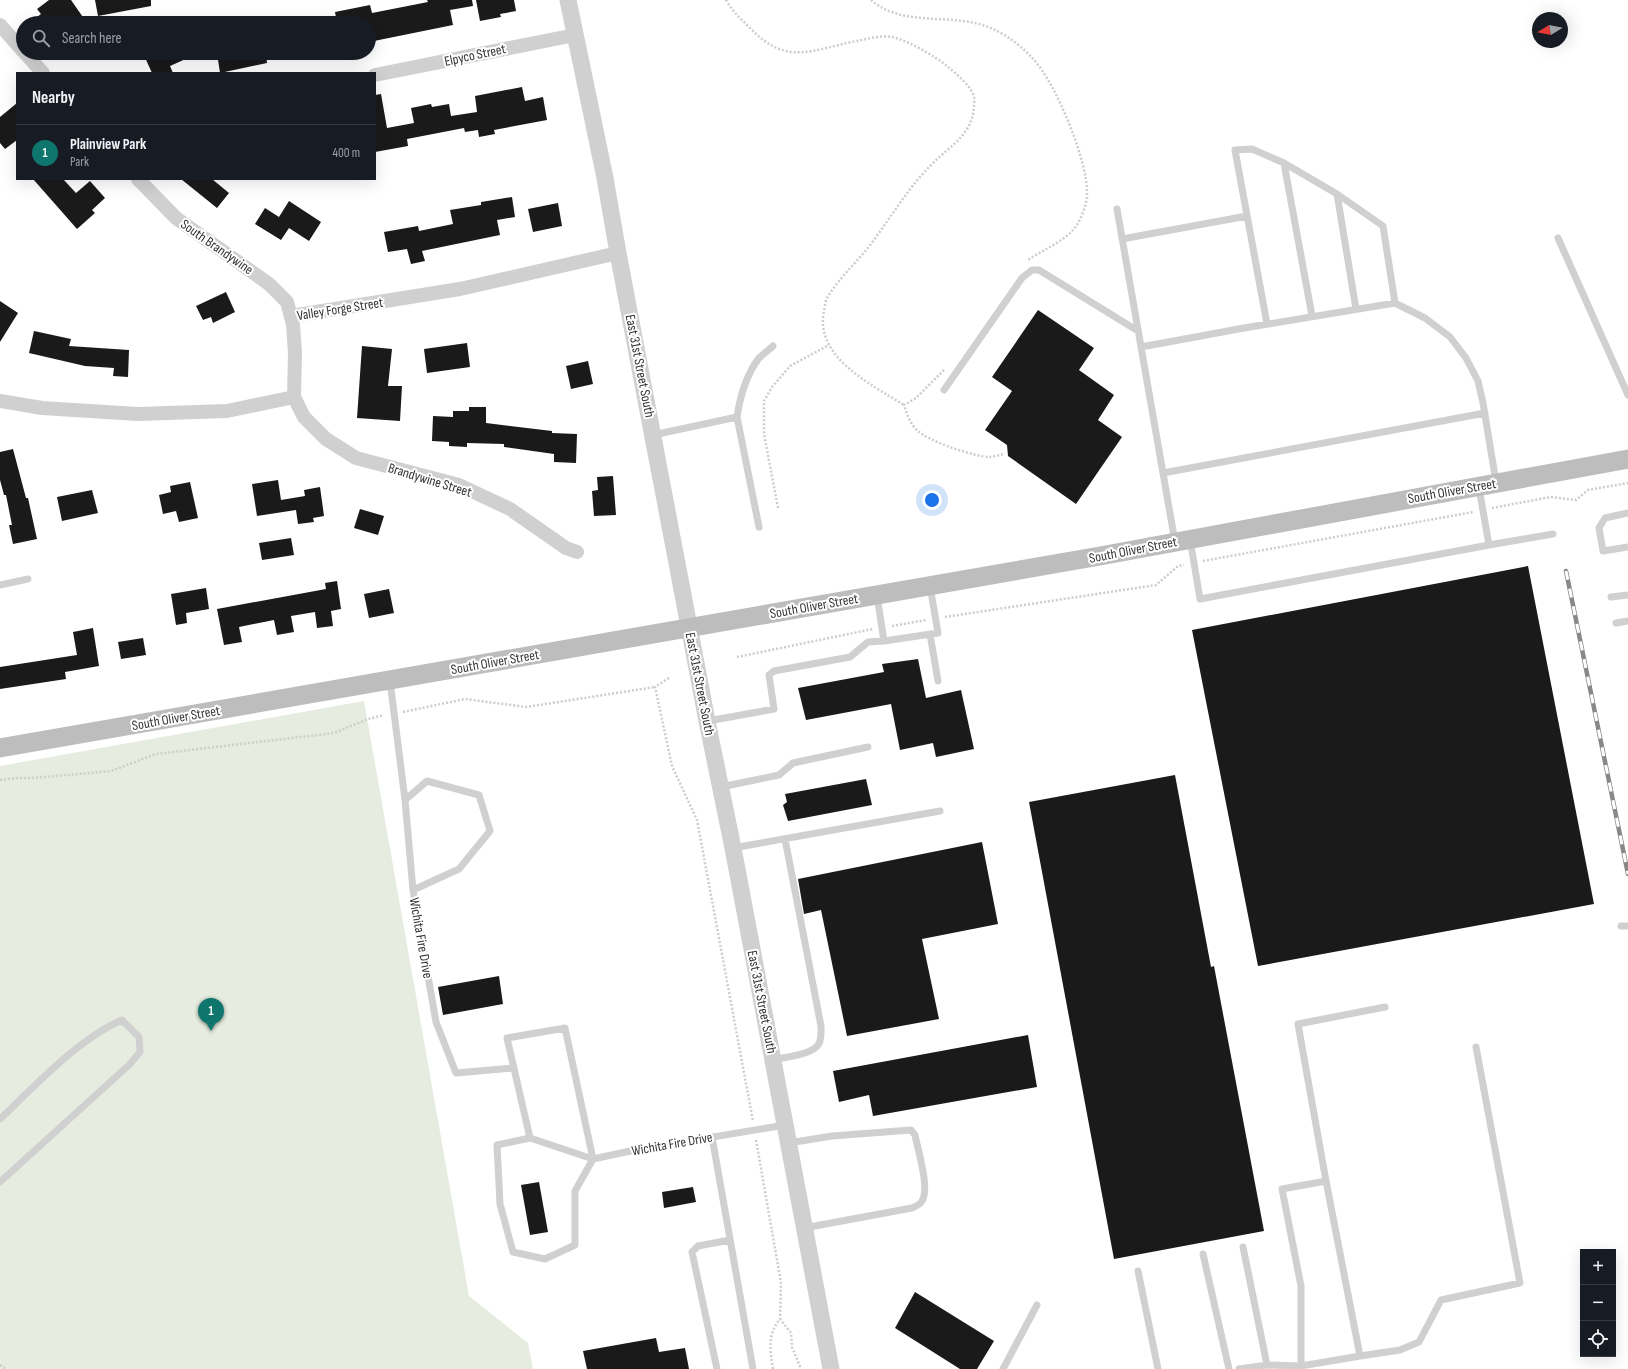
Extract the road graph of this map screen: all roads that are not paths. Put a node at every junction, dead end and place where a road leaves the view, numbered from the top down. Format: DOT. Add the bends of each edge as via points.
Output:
graph roads {
  1 [pos="568,0"];
  2 [pos="0,25"];
  3 [pos="576,34"];
  4 [pos="16,43"];
  5 [pos="31,60"];
  6 [pos="42,72"];
  7 [pos="376,75"];
  8 [pos="1284,163"];
  9 [pos="139,180"];
  10 [pos="1337,194"];
  11 [pos="1117,209"];
  12 [pos="1247,216"];
  13 [pos="1558,238"];
  14 [pos="1122,239"];
  15 [pos="618,253"];
  16 [pos="1395,303"];
  17 [pos="1356,309"];
  18 [pos="291,316"];
  19 [pos="1312,316"];
  20 [pos="1267,324"];
  21 [pos="1138,331"];
  22 [pos="773,346"];
  23 [pos="1141,347"];
  24 [pos="944,390"];
  25 [pos="1628,395"];
  26 [pos="294,397"];
  27 [pos="0,401"];
  28 [pos="1485,413"];
  29 [pos="737,417"];
  30 [pos="652,435"];
  31 [pos="1628,459"];
  32 [pos="1163,473"];
  33 [pos="1488,485"];
  34 [pos="1628,513"];
  35 [pos="759,527"];
  36 [pos="1553,534"];
  37 [pos="1182,540"];
  38 [pos="1489,545"];
  39 [pos="1628,547"];
  40 [pos="577,552"];
  41 [pos="28,579"];
  42 [pos="0,585"];
  43 [pos="930,586"];
  44 [pos="877,595"];
  45 [pos="1628,595"];
  46 [pos="1611,598"];
  47 [pos="1628,621"];
  48 [pos="1616,623"];
  49 [pos="689,628"];
  50 [pos="930,634"];
  51 [pos="884,641"];
  52 [pos="390,680"];
  53 [pos="938,681"];
  54 [pos="707,721"];
  55 [pos="868,747"];
  56 [pos="0,748"];
  57 [pos="721,787"];
  58 [pos="405,800"];
  59 [pos="940,812"];
  60 [pos="785,839"];
  61 [pos="733,848"];
  62 [pos="412,890"];
  63 [pos="1384,1007"];
  64 [pos="1476,1047"];
  65 [pos="772,1060"];
  66 [pos="514,1068"];
  67 [pos="0,1119"];
  68 [pos="784,1125"];
  69 [pos="712,1137"];
  70 [pos="530,1138"];
  71 [pos="788,1143"];
  72 [pos="593,1159"];
  73 [pos="1326,1180"];
  74 [pos="0,1182"];
  75 [pos="804,1228"];
  76 [pos="730,1240"];
  77 [pos="1243,1247"];
  78 [pos="1203,1254"];
  79 [pos="1138,1271"];
  80 [pos="1037,1305"];
  81 [pos="1360,1356"];
  82 [pos="1267,1365"];
  83 [pos="1301,1368"];
  84 [pos="717,1369"];
  85 [pos="753,1369"];
  86 [pos="831,1369"];
  87 [pos="1003,1369"];
  88 [pos="1158,1369"];
  89 [pos="1229,1369"];
  90 [pos="1239,1369"];
  1 -- 3 [label="street, East 31st Street South"];
  2 -- 4 [label="street"];
  3 -- 7 [label="street, Elpyco Street"];
  3 -- 15 [label="street, East 31st Street South"];
  5 -- 6 [label="street"];
  8 -- 10 [label="lane"];
  8 -- 12 [label="lane" via="1252,149 1235,150"];
  8 -- 19 [label="lane"];
  9 -- 18 [label="street, South Brandywine" via="176,218 269,284 287,302"];
  10 -- 16 [label="lane" via="1382,226"];
  10 -- 17 [label="lane"];
  11 -- 14 [label="lane"];
  12 -- 14 [label="lane"];
  12 -- 20 [label="lane"];
  13 -- 25 [label="lane"];
  14 -- 21 [label="lane"];
  15 -- 18 [label="street, Valley Forge Street" via="460,289"];
  15 -- 30 [label="street, East 31st Street South"];
  16 -- 17 [label="lane"];
  16 -- 28 [label="lane" via="1425,318 1450,337 1466,358 1478,381"];
  17 -- 19 [label="lane"];
  18 -- 26 [label="street, Valley Forge Street" via="295,353"];
  19 -- 20 [label="lane"];
  20 -- 23 [label="lane"];
  21 -- 23 [label="lane"];
  21 -- 24 [label="lane" via="1039,270 1032,270 1022,278"];
  22 -- 29 [label="lane" via="759,358 751,371 743,390"];
  23 -- 32 [label="lane"];
  26 -- 27 [label="street" via="227,411 138,414 42,408"];
  26 -- 40 [label="street, Brandywine Street" via="304,417 326,439 356,458 459,486 510,509 566,548"];
  28 -- 32 [label="lane"];
  28 -- 33 [label="lane"];
  29 -- 30 [label="lane"];
  29 -- 35 [label="lane"];
  30 -- 49 [label="street, East 31st Street South"];
  31 -- 33 [label="main road, South Oliver Street"];
  32 -- 37 [label="lane"];
  33 -- 37 [label="main road, South Oliver Street"];
  33 -- 38 [label="lane"];
  34 -- 39 [label="lane" via="1605,518 1599,528 1603,551"];
  36 -- 38 [label="lane"];
  37 -- 38 [label="lane" via="1200,598"];
  37 -- 43 [label="main road, South Oliver Street"];
  41 -- 42 [label="lane"];
  43 -- 44 [label="main road, South Oliver Street"];
  43 -- 50 [label="lane" via="938,633"];
  44 -- 49 [label="main road, South Oliver Street"];
  44 -- 51 [label="lane"];
  45 -- 46 [label="lane"];
  47 -- 48 [label="lane"];
  49 -- 52 [label="main road, South Oliver Street"];
  49 -- 54 [label="street, East 31st Street South"];
  50 -- 51 [label="lane"];
  50 -- 53 [label="lane"];
  51 -- 54 [label="lane" via="868,642 850,657 774,671 769,675 774,709"];
  52 -- 56 [label="main road, South Oliver Street"];
  52 -- 58 [label="lane"];
  54 -- 57 [label="street, East 31st Street South"];
  55 -- 57 [label="lane" via="793,762 779,775"];
  57 -- 61 [label="street, East 31st Street South"];
  58 -- 62 [label="lane"];
  58 -- 62 [label="lane, Wichita Fire Drive" via="427,781 479,795 490,831 459,869"];
  59 -- 60 [label="lane"];
  60 -- 61 [label="lane"];
  60 -- 65 [label="lane" via="821,1037 819,1045 811,1051"];
  61 -- 65 [label="street, East 31st Street South"];
  62 -- 66 [label="lane, Wichita Fire Drive" via="436,1022 456,1073"];
  63 -- 73 [label="lane" via="1298,1024"];
  64 -- 81 [label="lane" via="1520,1283 1441,1300 1419,1342 1400,1350"];
  65 -- 68 [label="street, East 31st Street South"];
  66 -- 70 [label="lane"];
  66 -- 72 [label="lane" via="507,1038 565,1028"];
  67 -- 74 [label="lane" via="60,1062 107,1026 122,1020 139,1037 140,1052 129,1065"];
  68 -- 69 [label="lane, Wichita Fire Drive"];
  68 -- 71 [label="street, East 31st Street South"];
  69 -- 72 [label="lane, Wichita Fire Drive"];
  69 -- 76 [label="lane"];
  70 -- 72 [label="lane"];
  70 -- 72 [label="lane" via="497,1145 500,1204 513,1252 545,1259 575,1245 575,1191"];
  71 -- 75 [label="street, East 31st Street South"];
  71 -- 75 [label="lane" via="832,1136 911,1130 915,1135 925,1185 923,1200 912,1208"];
  73 -- 81 [label="lane"];
  73 -- 83 [label="lane" via="1282,1189 1301,1286"];
  75 -- 86 [label="street, East 31st Street South"];
  76 -- 84 [label="lane" via="698,1246 692,1252"];
  76 -- 85 [label="lane"];
  77 -- 82 [label="lane"];
  78 -- 89 [label="lane"];
  79 -- 88 [label="lane"];
  80 -- 87 [label="lane"];
  81 -- 83 [label="lane"];
  82 -- 83 [label="lane"];
  82 -- 90 [label="lane"];
}
